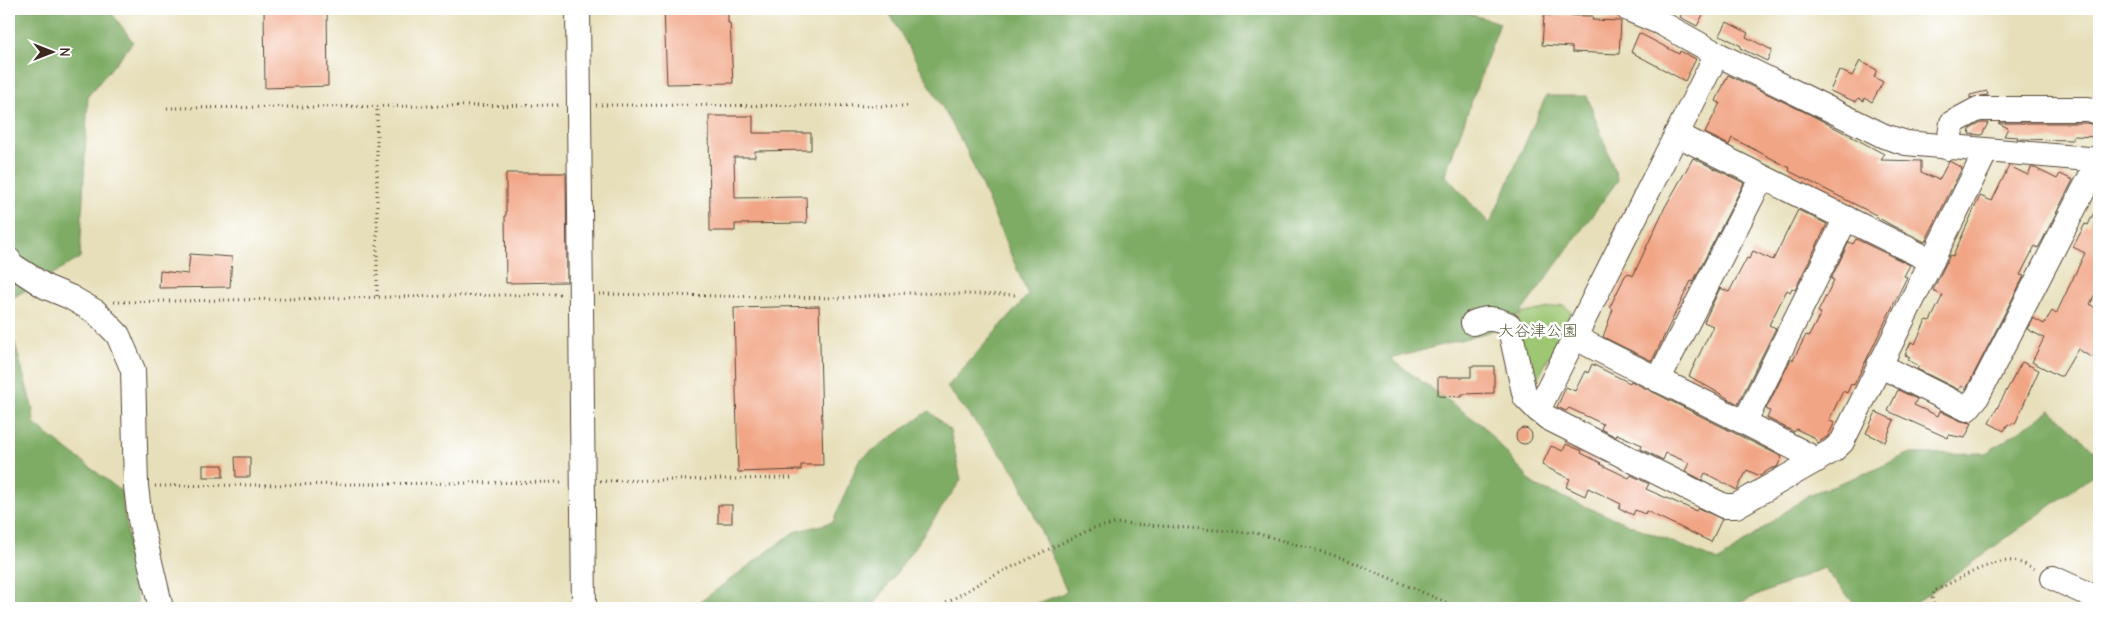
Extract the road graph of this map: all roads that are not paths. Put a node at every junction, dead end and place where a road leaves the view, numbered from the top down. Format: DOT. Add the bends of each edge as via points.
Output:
graph roads {
  1 [pos="578,9"];
  2 [pos="1628,9"];
  3 [pos="1717,54"];
  4 [pos="2099,113"];
  5 [pos="1676,134"];
  6 [pos="1948,148"];
  7 [pos="1986,151"];
  8 [pos="2099,160"];
  9 [pos="1762,177"];
  10 [pos="1846,218"];
  11 [pos="9,260"];
  12 [pos="1932,261"];
  13 [pos="1473,323"];
  14 [pos="1574,337"];
  15 [pos="1879,365"];
  16 [pos="1658,380"];
  17 [pos="1538,410"];
  18 [pos="1744,421"];
  19 [pos="1817,460"];
  20 [pos="2053,578"];
  21 [pos="2099,599"];
  22 [pos="161,608"];
  23 [pos="584,608"];
  1 -- 23 [label="street"];
  2 -- 3 [label="street" via="1662,23"];
  3 -- 5 [label="street"];
  3 -- 6 [label="street" via="1884,136 1906,143"];
  4 -- 6 [label="street" via="2088,109 1978,109 1952,123"];
  5 -- 9 [label="street"];
  5 -- 14 [label="street"];
  6 -- 7 [label="street"];
  7 -- 8 [label="street"];
  7 -- 12 [label="street"];
  8 -- 15 [label="street" via="1977,397 1966,409"];
  9 -- 10 [label="street"];
  9 -- 16 [label="street"];
  10 -- 12 [label="street"];
  10 -- 18 [label="street"];
  11 -- 22 [label="street" via="46,288 96,312 118,334 133,370 136,486 140,520"];
  12 -- 15 [label="street"];
  13 -- 17 [label="street" via="1484,318 1498,319 1509,325 1525,397"];
  14 -- 16 [label="street"];
  14 -- 17 [label="street"];
  15 -- 19 [label="street" via="1842,442"];
  16 -- 18 [label="street"];
  17 -- 19 [label="street" via="1548,418 1724,506 1736,506"];
  18 -- 19 [label="street"];
  20 -- 21 [label="street"];
}
